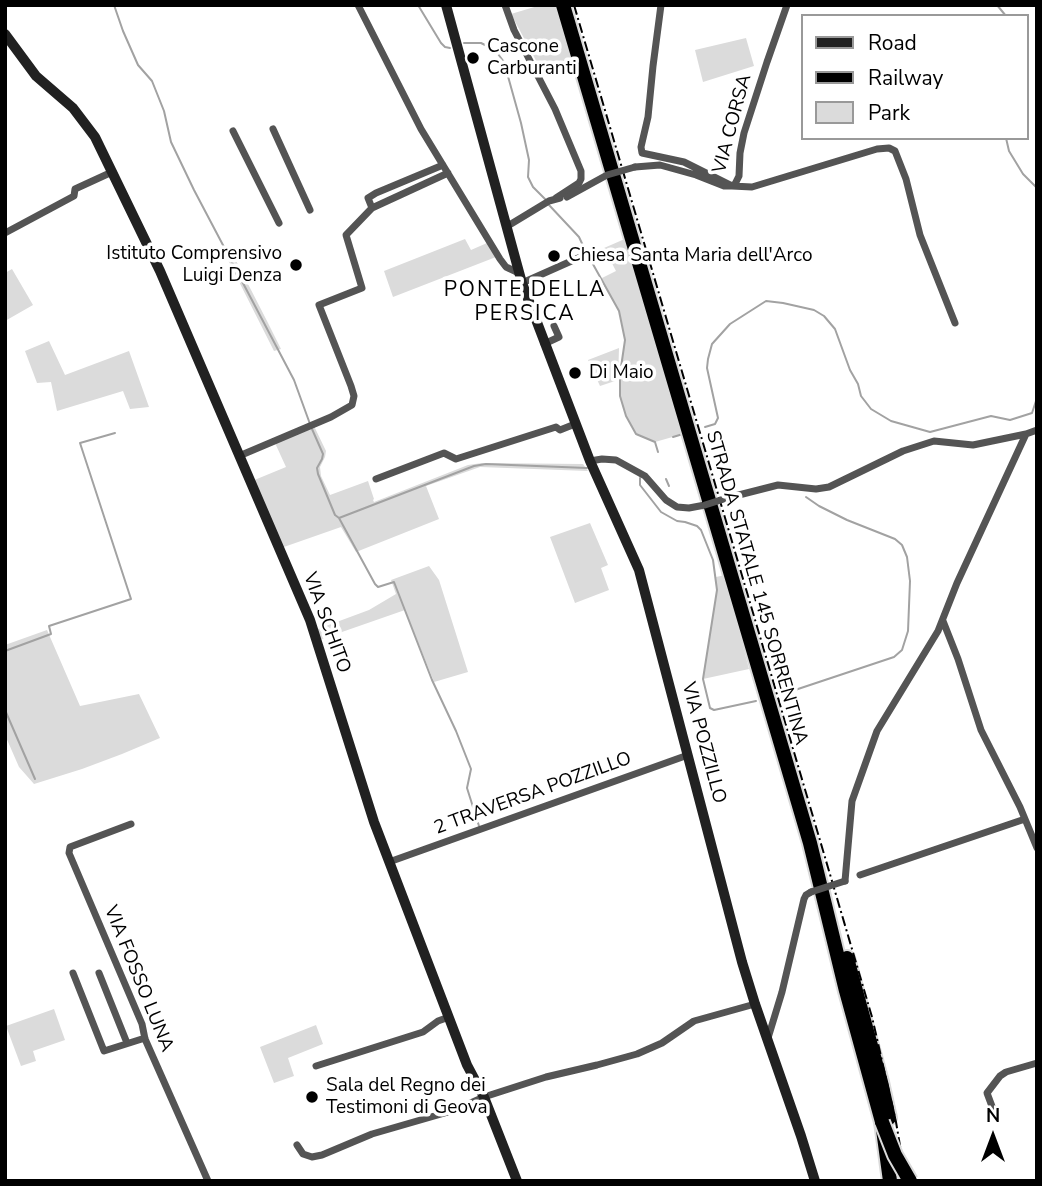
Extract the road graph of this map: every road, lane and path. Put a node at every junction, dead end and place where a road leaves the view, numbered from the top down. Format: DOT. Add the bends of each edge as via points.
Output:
graph roads {
  1 [pos="358,5"];
  2 [pos="446,5"];
  3 [pos="505,5"];
  4 [pos="564,5"];
  5 [pos="661,5"];
  6 [pos="787,5"];
  7 [pos="5,34"];
  8 [pos="273,129"];
  9 [pos="233,131"];
  10 [pos="443,165"];
  11 [pos="112,172"];
  12 [pos="448,173"];
  13 [pos="732,186"];
  14 [pos="550,201"];
  15 [pos="372,208"];
  16 [pos="310,210"];
  17 [pos="279,223"];
  18 [pos="506,227"];
  19 [pos="5,233"];
  20 [pos="594,251"];
  21 [pos="520,278"];
  22 [pos="955,323"];
  23 [pos="554,326"];
  24 [pos="544,344"];
  25 [pos="575,424"];
  26 [pos="1037,430"];
  27 [pos="1026,434"];
  28 [pos="239,456"];
  29 [pos="590,461"];
  30 [pos="376,479"];
  31 [pos="943,621"];
  32 [pos="688,755"];
  33 [pos="1025,819"];
  34 [pos="131,824"];
  35 [pos="1037,848"];
  36 [pos="390,862"];
  37 [pos="816,868"];
  38 [pos="860,875"];
  39 [pos="73,973"];
  40 [pos="99,973"];
  41 [pos="755,1004"];
  42 [pos="449,1017"];
  43 [pos="145,1038"];
  44 [pos="768,1039"];
  45 [pos="127,1043"];
  46 [pos="1037,1063"];
  47 [pos="316,1066"];
  48 [pos="484,1097"];
  49 [pos="993,1109"];
  50 [pos="886,1124"];
  51 [pos="297,1144"];
  52 [pos="208,1181"];
  53 [pos="517,1181"];
  54 [pos="815,1181"];
  55 [pos="890,1181"];
  56 [pos="911,1181"];
  1 -- 10 [label="street"];
  2 -- 18 [label="street, VIA POZZILLO"];
  3 -- 14 [label="street" via="581,171 579,183"];
  4 -- 37 [label="highway, STRADA STATALE 145 SORRENTINA"];
  5 -- 13 [label="street" via="641,150 684,162"];
  6 -- 13 [label="street, VIA CORSA" via="744,133 739,176"];
  7 -- 11 [label="street, VIA SCHITO" via="36,76 73,108 95,137"];
  8 -- 16 [label="street"];
  9 -- 17 [label="street"];
  10 -- 12 [label="street"];
  10 -- 15 [label="street" via="376,193 369,198"];
  11 -- 19 [label="street" via="75,189 74,196"];
  11 -- 28 [label="street, VIA SCHITO"];
  12 -- 15 [label="street"];
  12 -- 21 [label="street" via="500,259"];
  13 -- 14 [label="street, VIA CORSA, bridge" via="651,165 607,175"];
  13 -- 22 [label="street" via="752,187 877,149 895,151 920,235"];
  14 -- 18 [label="street"];
  15 -- 28 [label="street" via="346,235 362,288 318,305 351,386 352,405"];
  18 -- 21 [label="street, VIA POZZILLO"];
  20 -- 21 [label="street"];
  21 -- 24 [label="street, VIA POZZILLO"];
  23 -- 24 [label="street" via="559,337"];
  24 -- 25 [label="street, VIA POZZILLO"];
  25 -- 29 [label="street, VIA POZZILLO"];
  25 -- 30 [label="street" via="456,459 444,453"];
  26 -- 27 [label="street"];
  27 -- 29 [label="street, bridge" via="973,445 934,441 829,487 778,485 689,508 666,500 645,476 616,460"];
  27 -- 31 [label="street"];
  28 -- 36 [label="street, VIA SCHITO" via="310,620"];
  29 -- 32 [label="street, VIA POZZILLO" via="639,570"];
  31 -- 33 [label="street" via="981,730"];
  31 -- 44 [label="street, bridge" via="869,749 852,801 845,881 811,892 804,900"];
  32 -- 36 [label="street, 2 TRAVERSA POZZILLO"];
  32 -- 41 [label="street, VIA POZZILLO"];
  33 -- 35 [label="street"];
  33 -- 38 [label="street"];
  34 -- 43 [label="street, VIA FOSSO LUNA" via="70,848 69,853"];
  36 -- 42 [label="street, VIA SCHITO"];
  37 -- 50 [label="highway, STRADA STATALE 145 SORRENTINA" via="867,1074"];
  37 -- 50 [label="highway" via="879,1073"];
  39 -- 45 [label="street" via="104,1051"];
  40 -- 45 [label="street"];
  41 -- 44 [label="street, VIA POZZILLO"];
  41 -- 48 [label="street" via="694,1021 637,1054"];
  42 -- 47 [label="street" via="423,1032"];
  42 -- 48 [label="street, VIA SCHITO"];
  43 -- 45 [label="street"];
  43 -- 52 [label="street, VIA FOSSO LUNA"];
  44 -- 54 [label="street, VIA POZZILLO"];
  46 -- 49 [label="street" via="1000,1076 987,1093"];
  48 -- 51 [label="street" via="322,1155 303,1154"];
  48 -- 53 [label="street, VIA SCHITO"];
  50 -- 55 [label="highway, bridge"];
  50 -- 56 [label="highway, STRADA STATALE 145 SORRENTINA, bridge" via="895,1155"];
}
